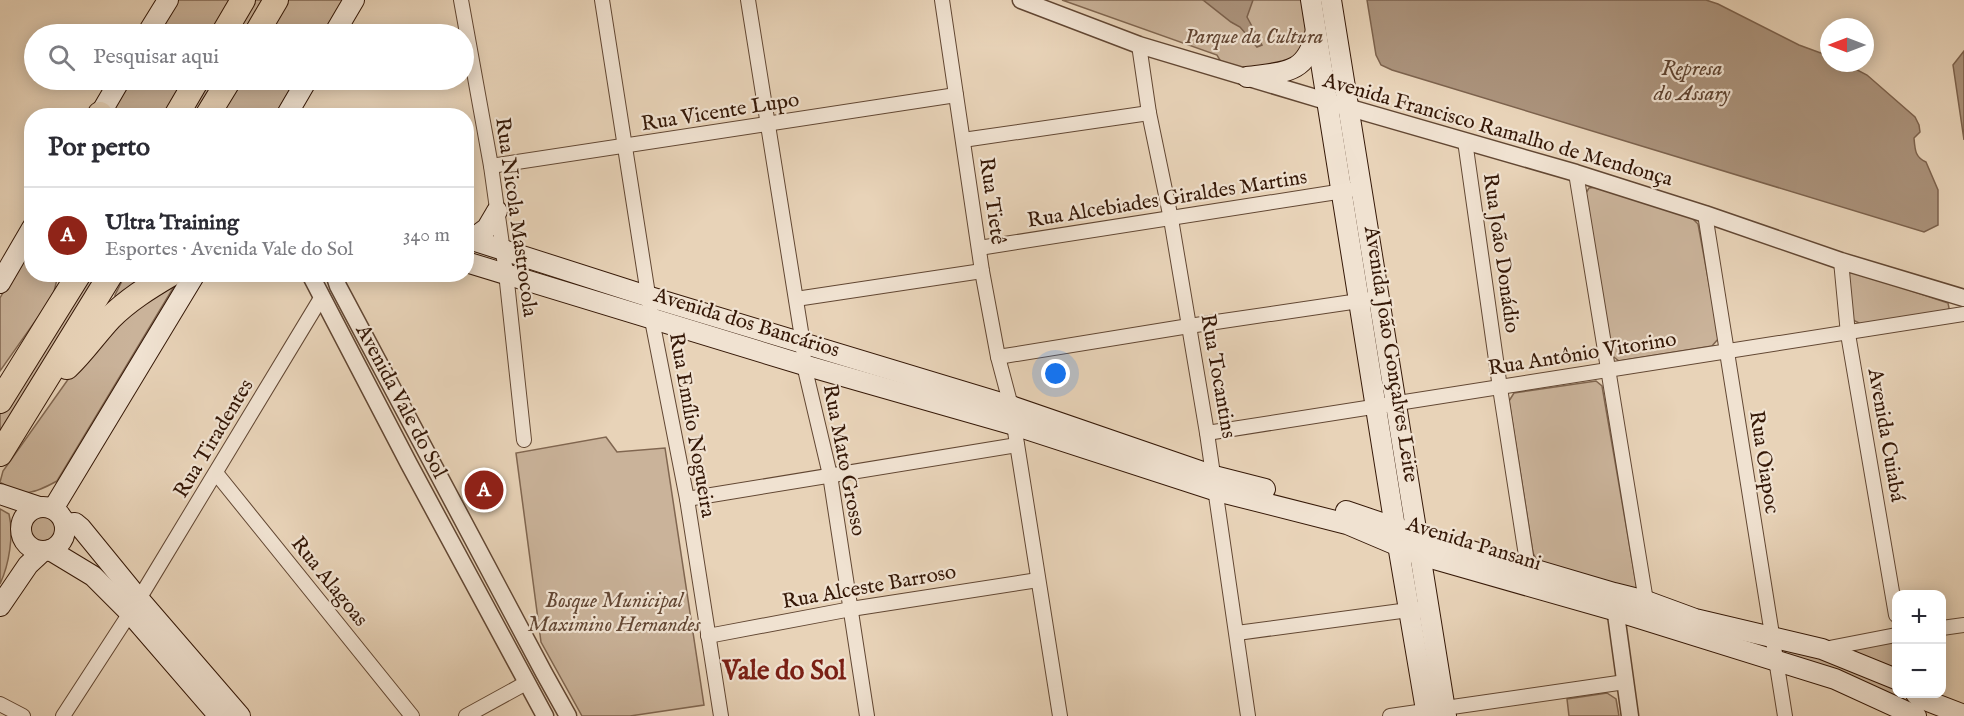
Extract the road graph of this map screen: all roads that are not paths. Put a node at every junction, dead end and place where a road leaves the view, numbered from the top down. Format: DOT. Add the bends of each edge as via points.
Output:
graph roads {
  1 [pos="168,0"];
  2 [pos="243,0"];
  3 [pos="276,0"];
  4 [pos="354,0"];
  5 [pos="461,0"];
  6 [pos="602,0"];
  7 [pos="748,0"];
  8 [pos="942,0"];
  9 [pos="1021,0"];
  10 [pos="1311,0"];
  11 [pos="1331,0"];
  12 [pos="153,24"];
  13 [pos="229,24"];
  14 [pos="262,24"];
  15 [pos="340,24"];
  16 [pos="465,24"];
  17 [pos="1316,29"];
  18 [pos="1139,45"];
  19 [pos="474,72"];
  20 [pos="1247,77"];
  21 [pos="114,90"];
  22 [pos="191,90"];
  23 [pos="223,90"];
  24 [pos="302,90"];
  25 [pos="956,95"];
  26 [pos="1326,101"];
  27 [pos="103,108"];
  28 [pos="181,108"];
  29 [pos="212,108"];
  30 [pos="291,108"];
  31 [pos="1349,108"];
  32 [pos="1149,113"];
  33 [pos="767,124"];
  34 [pos="963,140"];
  35 [pos="1465,141"];
  36 [pos="626,147"];
  37 [pos="491,166"];
  38 [pos="1576,173"];
  39 [pos="1362,189"];
  40 [pos="1341,192"];
  41 [pos="497,211"];
  42 [pos="1705,214"];
  43 [pos="1171,219"];
  44 [pos="1369,235"];
  45 [pos="474,236"];
  46 [pos="1348,238"];
  47 [pos="474,241"];
  48 [pos="24,242"];
  49 [pos="979,248"];
  50 [pos="502,249"];
  51 [pos="1841,261"];
  52 [pos="474,264"];
  53 [pos="982,271"];
  54 [pos="506,273"];
  55 [pos="63,282"];
  56 [pos="74,282"];
  57 [pos="106,282"];
  58 [pos="158,282"];
  59 [pos="190,282"];
  60 [pos="314,282"];
  61 [pos="334,282"];
  62 [pos="337,282"];
  63 [pos="0,283"];
  64 [pos="650,297"];
  65 [pos="321,298"];
  66 [pos="1379,298"];
  67 [pos="1964,298"];
  68 [pos="796,299"];
  69 [pos="1358,300"];
  70 [pos="58,308"];
  71 [pos="1964,314"];
  72 [pos="652,320"];
  73 [pos="1189,326"];
  74 [pos="1848,334"];
  75 [pos="803,344"];
  76 [pos="1388,351"];
  77 [pos="1726,352"];
  78 [pos="1367,354"];
  79 [pos="998,357"];
  80 [pos="804,365"];
  81 [pos="1607,370"];
  82 [pos="392,388"];
  83 [pos="1500,388"];
  84 [pos="39,393"];
  85 [pos="374,398"];
  86 [pos="0,401"];
  87 [pos="1396,405"];
  88 [pos="1376,407"];
  89 [pos="1013,416"];
  90 [pos="1207,433"];
  91 [pos="524,440"];
  92 [pos="1017,445"];
  93 [pos="0,454"];
  94 [pos="428,455"];
  95 [pos="1384,461"];
  96 [pos="1405,462"];
  97 [pos="409,464"];
  98 [pos="216,473"];
  99 [pos="830,475"];
  100 [pos="1215,483"];
  101 [pos="2,495"];
  102 [pos="687,499"];
  103 [pos="53,513"];
  104 [pos="21,532"];
  105 [pos="1417,535"];
  106 [pos="1396,536"];
  107 [pos="46,551"];
  108 [pos="1420,555"];
  109 [pos="1529,577"];
  110 [pos="1038,580"];
  111 [pos="1892,592"];
  112 [pos="1614,601"];
  113 [pos="1646,601"];
  114 [pos="134,605"];
  115 [pos="0,606"];
  116 [pos="851,609"];
  117 [pos="1429,609"];
  118 [pos="1408,610"];
  119 [pos="1964,625"];
  120 [pos="1946,627"];
  121 [pos="1237,633"];
  122 [pos="708,636"];
  123 [pos="1892,637"];
  124 [pos="1772,638"];
  125 [pos="1822,649"];
  126 [pos="1427,658"];
  127 [pos="1775,659"];
  128 [pos="544,673"];
  129 [pos="1892,677"];
  130 [pos="1625,682"];
  131 [pos="526,683"];
  132 [pos="1910,698"];
  133 [pos="1920,698"];
  134 [pos="0,704"];
  135 [pos="226,712"];
  136 [pos="1436,712"];
  137 [pos="1913,715"];
  138 [pos="1964,715"];
  139 [pos="23,716"];
  140 [pos="63,716"];
  141 [pos="412,716"];
  142 [pos="466,716"];
  143 [pos="545,716"];
  144 [pos="568,716"];
  145 [pos="720,716"];
  146 [pos="867,716"];
  147 [pos="1060,716"];
  148 [pos="1248,716"];
  149 [pos="1390,716"];
  150 [pos="1630,716"];
  151 [pos="1785,716"];
  1 -- 12 [label="main road"];
  2 -- 13 [label="highway"];
  3 -- 14 [label="highway"];
  4 -- 15 [label="main road"];
  5 -- 16 [label="street, Rua Nicola Mastrocola"];
  6 -- 36 [label="street, Rua Emílio Nogueira"];
  7 -- 33 [label="street, Rua Mato Grosso"];
  8 -- 25 [label="street, Rua Tietê"];
  9 -- 18 [label="street, Avenida Francisco Ramalho de Mendonça"];
  10 -- 17 [label="main road, Avenida João Gonçalves Leite"];
  11 -- 31 [label="main road, Avenida João Gonçalves Leite"];
  17 -- 20 [label="main road" via="1312,49 1302,64 1285,72"];
  17 -- 26 [label="main road, Avenida João Gonçalves Leite"];
  18 -- 20 [label="street, Avenida Francisco Ramalho de Mendonça"];
  18 -- 32 [label="street, Rua Tocantins"];
  19 -- 37 [label="street, Rua Nicola Mastrocola"];
  20 -- 26 [label="street, Avenida Francisco Ramalho de Mendonça"];
  21 -- 27 [label="main road"];
  22 -- 28 [label="highway"];
  23 -- 29 [label="highway"];
  24 -- 30 [label="main road"];
  25 -- 33 [label="street, Rua Vicente Lupo"];
  25 -- 34 [label="street, Rua Tietê"];
  26 -- 31 [label="street, Avenida Francisco Ramalho de Mendonça"];
  26 -- 40 [label="main road, Avenida João Gonçalves Leite"];
  31 -- 35 [label="street, Avenida Francisco Ramalho de Mendonça"];
  31 -- 39 [label="main road, Avenida João Gonçalves Leite"];
  32 -- 34 [label="street"];
  32 -- 43 [label="street, Rua Tocantins"];
  33 -- 36 [label="street, Rua Vicente Lupo"];
  33 -- 68 [label="street, Rua Mato Grosso"];
  34 -- 49 [label="street, Rua Tietê"];
  35 -- 38 [label="street, Avenida Francisco Ramalho de Mendonça"];
  35 -- 83 [label="street, Rua João Donádio"];
  36 -- 37 [label="street, Rua Vicente Lupo"];
  36 -- 64 [label="street, Rua Emílio Nogueira"];
  37 -- 41 [label="street, Rua Nicola Mastrocola"];
  38 -- 42 [label="street, Avenida Francisco Ramalho de Mendonça"];
  38 -- 81 [label="street"];
  39 -- 40 [label="street, Rua Alcebiades Giraldes Martins"];
  39 -- 44 [label="main road, Avenida João Gonçalves Leite"];
  40 -- 43 [label="street, Rua Alcebiades Giraldes Martins"];
  40 -- 46 [label="main road, Avenida João Gonçalves Leite"];
  41 -- 45 [label="main road" via="487,228"];
  41 -- 50 [label="street, Rua Nicola Mastrocola"];
  42 -- 51 [label="street, Avenida Francisco Ramalho de Mendonça"];
  42 -- 77 [label="street, Rua Oiapoc"];
  43 -- 49 [label="street, Rua Alcebiades Giraldes Martins"];
  43 -- 73 [label="street, Rua Tocantins"];
  44 -- 46 [label="main road"];
  44 -- 66 [label="main road, Avenida João Gonçalves Leite"];
  46 -- 69 [label="main road, Avenida João Gonçalves Leite"];
  47 -- 50 [label="main road, Avenida dos Bancários"];
  48 -- 63 [label="main road"];
  49 -- 53 [label="street, Rua Tietê"];
  50 -- 54 [label="street, Rua Nicola Mastrocola"];
  50 -- 64 [label="main road, Avenida dos Bancários"];
  51 -- 67 [label="street, Avenida Francisco Ramalho de Mendonça"];
  51 -- 74 [label="street, Avenida Cuiabá"];
  52 -- 54 [label="main road, Avenida dos Bancários"];
  53 -- 68 [label="street"];
  53 -- 79 [label="street, Rua Tietê"];
  54 -- 72 [label="main road, Avenida dos Bancários"];
  54 -- 91 [label="street, Rua Nicola Mastrocola"];
  55 -- 70 [label="highway"];
  56 -- 70 [label="highway"];
  57 -- 84 [label="highway"];
  58 -- 84 [label="highway" via="117,312 80,355"];
  59 -- 103 [label="main road"];
  60 -- 65 [label="street, Avenida Vale do Sol"];
  61 -- 65 [label="street"];
  62 -- 82 [label="street, Avenida Vale do Sol"];
  64 -- 72 [label="street, Rua Emílio Nogueira"];
  64 -- 75 [label="main road, Avenida dos Bancários"];
  65 -- 85 [label="street, Avenida Vale do Sol"];
  65 -- 98 [label="street, Rua Tiradentes"];
  66 -- 69 [label="street"];
  66 -- 76 [label="main road, Avenida João Gonçalves Leite"];
  68 -- 75 [label="street, Rua Mato Grosso"];
  69 -- 73 [label="street"];
  69 -- 78 [label="main road, Avenida João Gonçalves Leite"];
  70 -- 86 [label="highway"];
  71 -- 74 [label="street, Rua Antônio Vitorino"];
  72 -- 80 [label="main road, Avenida dos Bancários"];
  72 -- 102 [label="street, Rua Emílio Nogueira"];
  73 -- 79 [label="street"];
  73 -- 90 [label="street, Rua Tocantins"];
  74 -- 77 [label="street, Rua Antônio Vitorino"];
  74 -- 111 [label="street, Avenida Cuiabá"];
  75 -- 80 [label="street, Rua Mato Grosso"];
  75 -- 89 [label="main road, Avenida dos Bancários"];
  76 -- 78 [label="main road"];
  76 -- 87 [label="main road, Avenida João Gonçalves Leite"];
  77 -- 81 [label="street, Rua Antônio Vitorino"];
  77 -- 124 [label="street, Rua Oiapoc"];
  78 -- 88 [label="main road, Avenida João Gonçalves Leite"];
  79 -- 89 [label="street, Rua Tietê"];
  80 -- 89 [label="main road, Avenida dos Bancários"];
  80 -- 99 [label="street, Rua Mato Grosso"];
  81 -- 83 [label="street, Rua Antônio Vitorino"];
  81 -- 113 [label="street"];
  82 -- 85 [label="street"];
  82 -- 94 [label="street, Avenida Vale do Sol"];
  83 -- 87 [label="street, Rua Antônio Vitorino"];
  83 -- 109 [label="street, Rua João Donádio"];
  84 -- 93 [label="highway"];
  85 -- 97 [label="street, Avenida Vale do Sol"];
  87 -- 88 [label="street, Rua Antônio Vitorino"];
  87 -- 96 [label="main road, Avenida João Gonçalves Leite"];
  88 -- 90 [label="street, Rua Antônio Vitorino"];
  88 -- 95 [label="main road, Avenida João Gonçalves Leite"];
  89 -- 92 [label="street, Rua Tietê"];
  89 -- 100 [label="main road, Avenida Pansani"];
  90 -- 100 [label="street, Rua Tocantins"];
  92 -- 99 [label="street"];
  92 -- 110 [label="street, Rua Tietê"];
  94 -- 97 [label="street"];
  94 -- 128 [label="street, Avenida Vale do Sol"];
  95 -- 96 [label="main road"];
  95 -- 106 [label="main road, Avenida João Gonçalves Leite"];
  96 -- 105 [label="main road, Avenida João Gonçalves Leite"];
  97 -- 131 [label="street, Avenida Vale do Sol"];
  98 -- 114 [label="street, Rua Tiradentes"];
  98 -- 141 [label="street, Rua Alagoas"];
  99 -- 102 [label="street"];
  99 -- 116 [label="street, Rua Mato Grosso"];
  100 -- 106 [label="main road, Avenida Pansani" via="1347,512"];
  100 -- 121 [label="street, Rua Tocantins"];
  101 -- 103 [label="main road"];
  101 -- 104 [label="main road"];
  102 -- 122 [label="street, Rua Emílio Nogueira"];
  103 -- 104 [label="main road" via="27,513"];
  103 -- 107 [label="main road" via="66,532 63,540"];
  103 -- 114 [label="main road" via="81,528"];
  104 -- 107 [label="main road" via="26,544"];
  105 -- 106 [label="main road, Avenida Pansani"];
  105 -- 108 [label="main road, Avenida João Gonçalves Leite"];
  105 -- 109 [label="main road, Avenida Pansani"];
  106 -- 108 [label="main road, Avenida Pansani"];
  106 -- 118 [label="main road, Avenida João Gonçalves Leite"];
  107 -- 114 [label="main road" via="93,576"];
  107 -- 115 [label="main road" via="28,565"];
  108 -- 109 [label="main road, Avenida Pansani"];
  108 -- 117 [label="main road, Avenida João Gonçalves Leite"];
  109 -- 112 [label="main road, Avenida Pansani"];
  110 -- 116 [label="street, Rua Alceste Barroso"];
  110 -- 147 [label="street, Rua Tietê"];
  112 -- 113 [label="main road, Avenida Pansani"];
  112 -- 127 [label="main road, Avenida Pansani"];
  112 -- 130 [label="street"];
  113 -- 124 [label="main road, Avenida Pansani" via="1695,619"];
  114 -- 135 [label="main road"];
  114 -- 140 [label="street, Rua Tiradentes"];
  116 -- 122 [label="street, Rua Alceste Barroso"];
  116 -- 146 [label="street, Rua Mato Grosso"];
  117 -- 118 [label="street"];
  117 -- 126 [label="main road, Avenida João Gonçalves Leite"];
  118 -- 121 [label="street"];
  118 -- 126 [label="main road, Avenida João Gonçalves Leite"];
  119 -- 120 [label="street"];
  121 -- 148 [label="street, Rua Tocantins"];
  122 -- 145 [label="street, Rua Emílio Nogueira"];
  123 -- 125 [label="street"];
  124 -- 125 [label="main road, Avenida Pansani"];
  124 -- 127 [label="street, Rua Oiapoc"];
  125 -- 129 [label="main road, Avenida Pansani"];
  126 -- 136 [label="main road, Avenida João Gonçalves Leite"];
  127 -- 137 [label="main road, Avenida Pansani" via="1835,679"];
  127 -- 151 [label="street, Rua Oiapoc"];
  128 -- 131 [label="street"];
  128 -- 144 [label="street, Avenida Vale do Sol"];
  130 -- 136 [label="street"];
  130 -- 150 [label="street"];
  131 -- 142 [label="street"];
  131 -- 143 [label="street, Avenida Vale do Sol"];
  132 -- 137 [label="street"];
  133 -- 138 [label="main road"];
  134 -- 139 [label="street"];
  136 -- 149 [label="street"];
}
